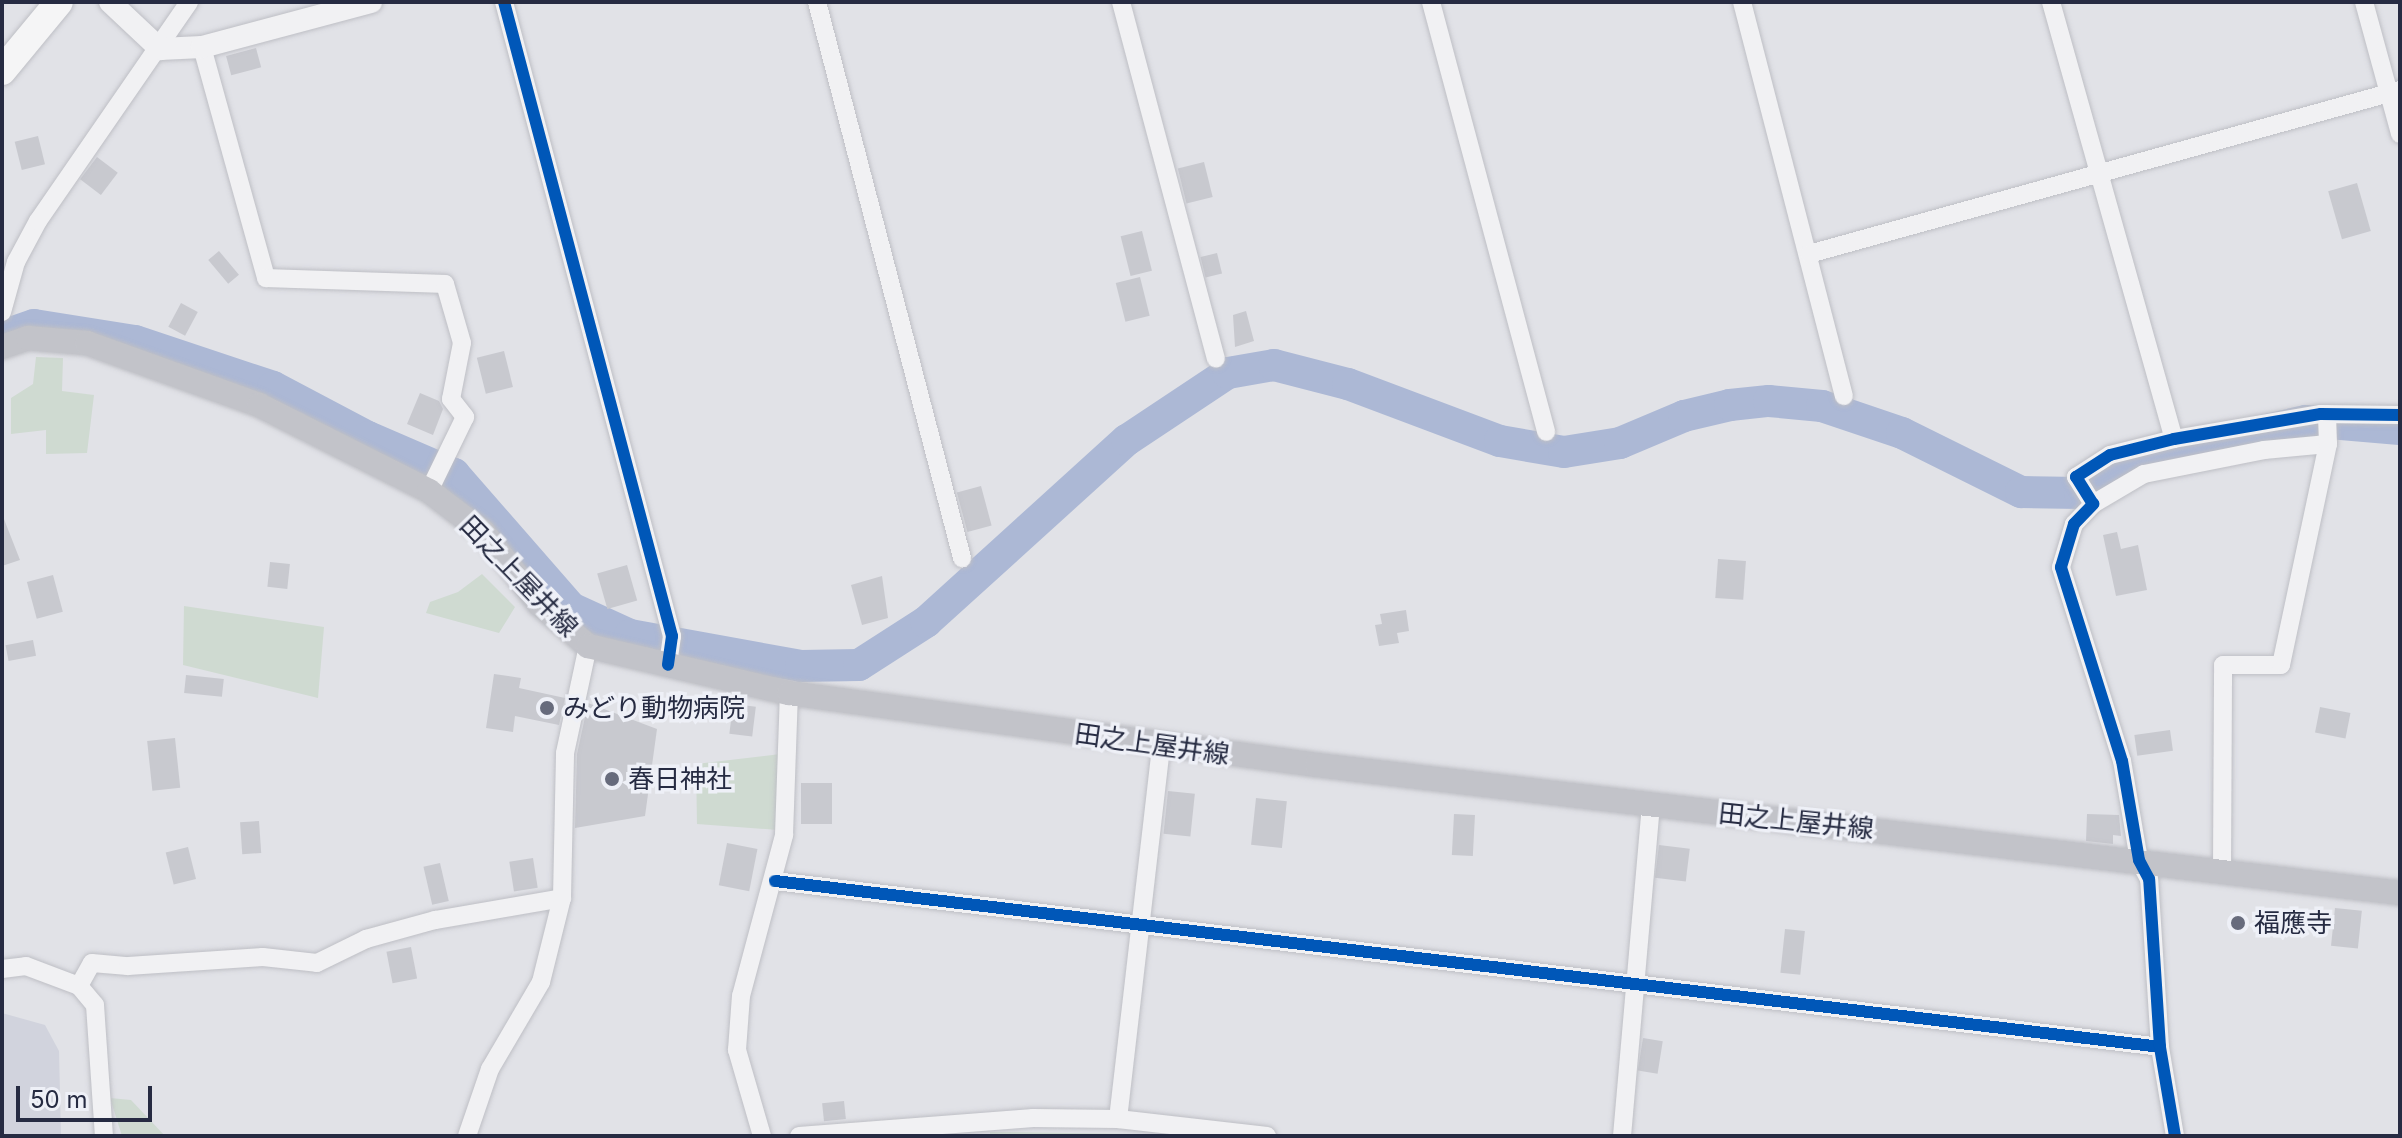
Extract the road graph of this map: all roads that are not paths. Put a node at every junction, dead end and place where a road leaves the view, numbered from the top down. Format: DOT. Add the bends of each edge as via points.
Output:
graph roads {
  1 [pos="59,2"];
  2 [pos="110,2"];
  3 [pos="189,2"];
  4 [pos="371,2"];
  5 [pos="504,2"];
  6 [pos="817,2"];
  7 [pos="1121,2"];
  8 [pos="1431,2"];
  9 [pos="1742,2"];
  10 [pos="2051,2"];
  11 [pos="2364,2"];
  12 [pos="202,47"];
  13 [pos="160,49"];
  14 [pos="2,71"];
  15 [pos="2395,91"];
  16 [pos="2400,134"];
  17 [pos="2097,175"];
  18 [pos="1809,254"];
  19 [pos="2,312"];
  20 [pos="2,347"];
  21 [pos="1216,359"];
  22 [pos="1844,396"];
  23 [pos="2327,414"];
  24 [pos="2400,415"];
  25 [pos="1546,432"];
  26 [pos="2174,439"];
  27 [pos="2328,444"];
  28 [pos="436,478"];
  29 [pos="2087,495"];
  30 [pos="962,558"];
  31 [pos="588,646"];
  32 [pos="668,665"];
  33 [pos="789,693"];
  34 [pos="1161,745"];
  35 [pos="1651,804"];
  36 [pos="2139,860"];
  37 [pos="2222,871"];
  38 [pos="775,881"];
  39 [pos="2400,893"];
  40 [pos="562,898"];
  41 [pos="1138,924"];
  42 [pos="2,969"];
  43 [pos="1635,985"];
  44 [pos="79,986"];
  45 [pos="2160,1047"];
  46 [pos="1118,1119"];
  47 [pos="104,1136"];
  48 [pos="467,1136"];
  49 [pos="762,1136"];
  50 [pos="799,1136"];
  51 [pos="1267,1136"];
  52 [pos="1622,1136"];
  53 [pos="2175,1136"];
  1 -- 14 [label="highway"];
  2 -- 13 [label="street"];
  3 -- 13 [label="street"];
  4 -- 12 [label="street"];
  5 -- 32 [label="street" via="672,636"];
  6 -- 30 [label="street"];
  7 -- 21 [label="street"];
  8 -- 25 [label="street"];
  9 -- 18 [label="street"];
  10 -- 17 [label="street"];
  11 -- 15 [label="street"];
  12 -- 13 [label="street"];
  12 -- 28 [label="street" via="266,278 445,284 462,343 451,399 465,417"];
  13 -- 19 [label="street" via="38,221 16,262"];
  15 -- 16 [label="street"];
  15 -- 17 [label="street"];
  17 -- 18 [label="street"];
  17 -- 26 [label="street"];
  18 -- 22 [label="street"];
  20 -- 28 [label="main road, 田之上屋井線" via="28,338 87,343 259,405"];
  23 -- 24 [label="street"];
  23 -- 26 [label="street"];
  23 -- 27 [label="street"];
  26 -- 29 [label="street" via="2110,455 2076,477"];
  27 -- 29 [label="street" via="2264,450 2144,474"];
  27 -- 37 [label="street" via="2281,665 2223,665"];
  28 -- 31 [label="main road, 田之上屋井線" via="539,604"];
  29 -- 36 [label="street" via="2061,567 2122,761"];
  31 -- 32 [label="main road, 田之上屋井線"];
  31 -- 40 [label="street" via="565,753"];
  32 -- 33 [label="main road, 田之上屋井線"];
  33 -- 34 [label="main road, 田之上屋井線"];
  33 -- 38 [label="street" via="784,835"];
  34 -- 35 [label="main road, 田之上屋井線"];
  34 -- 41 [label="street"];
  35 -- 36 [label="main road, 田之上屋井線"];
  35 -- 43 [label="street"];
  36 -- 37 [label="main road, 田之上屋井線"];
  36 -- 45 [label="street" via="2149,879"];
  37 -- 39 [label="main road, 田之上屋井線"];
  38 -- 41 [label="street"];
  38 -- 49 [label="street" via="741,996 737,1050"];
  40 -- 44 [label="street" via="435,920 366,939 317,963 263,957 128,966 92,963"];
  40 -- 48 [label="street" via="541,982 490,1069"];
  41 -- 43 [label="street"];
  41 -- 46 [label="street"];
  42 -- 44 [label="street" via="26,966"];
  43 -- 45 [label="street"];
  43 -- 52 [label="street"];
  44 -- 47 [label="street" via="95,1005"];
  45 -- 53 [label="street"];
  46 -- 50 [label="street" via="951,1121"];
  46 -- 51 [label="street"];
}
